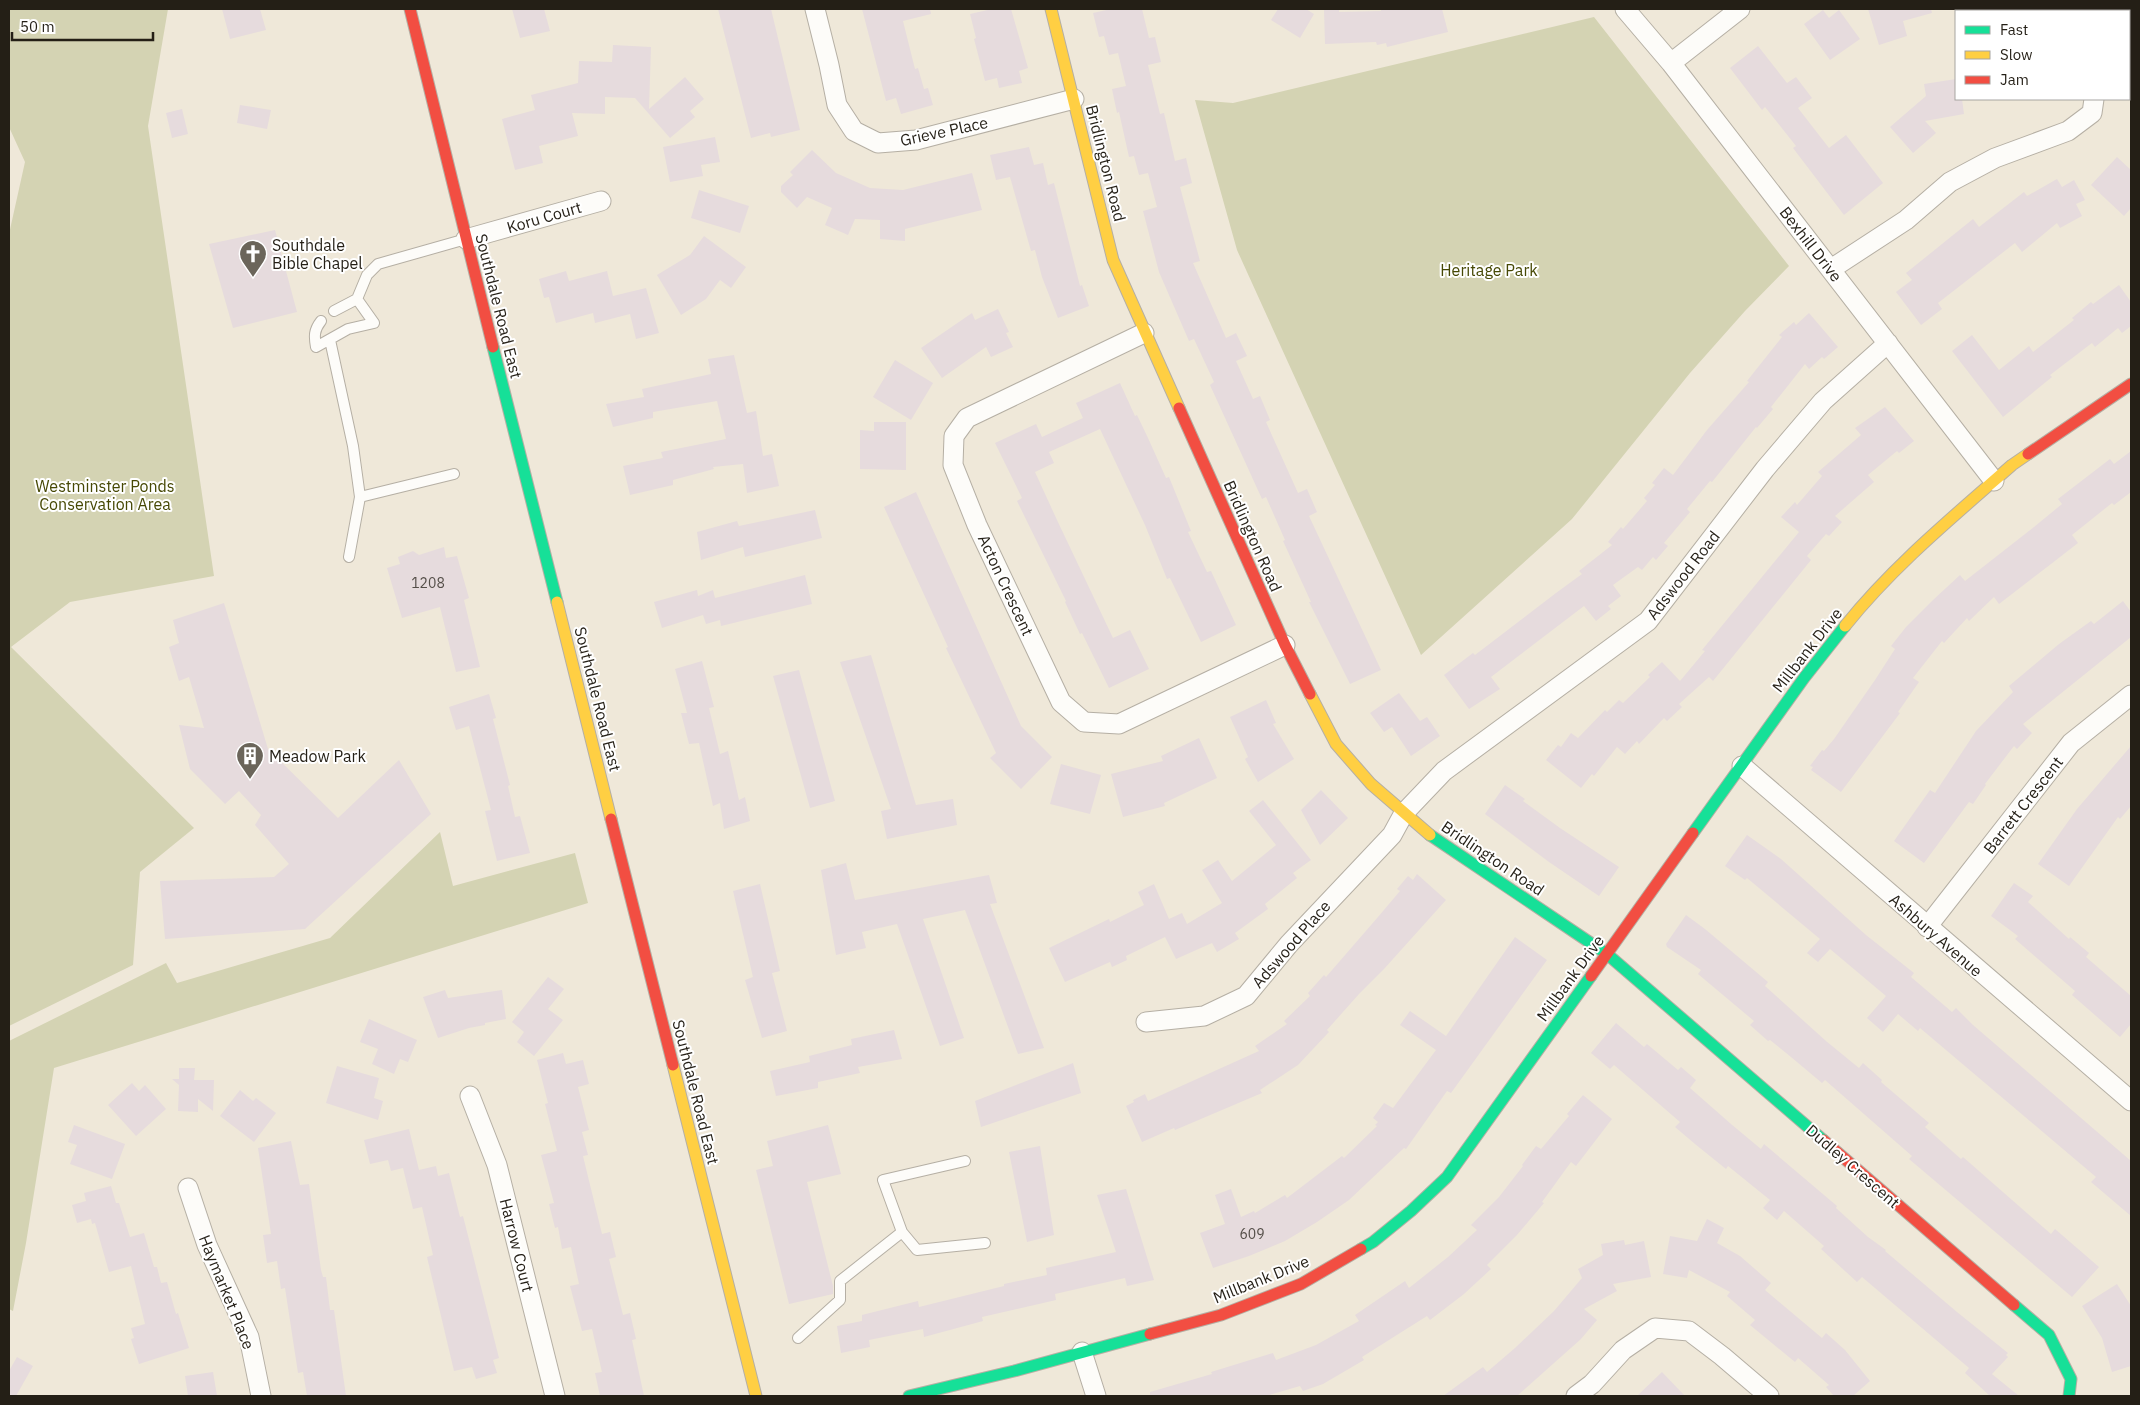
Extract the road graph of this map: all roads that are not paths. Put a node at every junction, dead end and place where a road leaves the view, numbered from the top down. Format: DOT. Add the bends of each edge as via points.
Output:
graph roads {
  1 [pos="410,9"];
  2 [pos="815,9"];
  3 [pos="1051,9"];
  4 [pos="1625,9"];
  5 [pos="1740,9"];
  6 [pos="1671,63"];
  7 [pos="1074,99"];
  8 [pos="2094,100"];
  9 [pos="601,201"];
  10 [pos="466,239"];
  11 [pos="1831,269"];
  12 [pos="357,299"];
  13 [pos="334,311"];
  14 [pos="321,321"];
  15 [pos="1144,332"];
  16 [pos="330,340"];
  17 [pos="1888,344"];
  18 [pos="2131,384"];
  19 [pos="454,474"];
  20 [pos="1994,481"];
  21 [pos="360,497"];
  22 [pos="349,557"];
  23 [pos="1285,646"];
  24 [pos="2131,695"];
  25 [pos="1742,766"];
  26 [pos="1404,813"];
  27 [pos="1927,928"];
  28 [pos="1607,954"];
  29 [pos="1146,1022"];
  30 [pos="470,1096"];
  31 [pos="2131,1101"];
  32 [pos="965,1161"];
  33 [pos="188,1188"];
  34 [pos="902,1232"];
  35 [pos="985,1243"];
  36 [pos="798,1338"];
  37 [pos="1082,1352"];
  38 [pos="261,1396"];
  39 [pos="555,1396"];
  40 [pos="756,1396"];
  41 [pos="909,1396"];
  42 [pos="1096,1396"];
  43 [pos="1576,1396"];
  44 [pos="1769,1396"];
  45 [pos="2069,1396"];
  1 -- 10 [label="street, Southdale Road East"];
  2 -- 7 [label="street, Grieve Place" via="837,105 854,131 878,143 916,140"];
  3 -- 7 [label="street, Bridlington Road"];
  4 -- 6 [label="street, Bexhill Drive"];
  5 -- 6 [label="street"];
  6 -- 11 [label="street, Bexhill Drive"];
  7 -- 15 [label="street, Bridlington Road" via="1113,260"];
  8 -- 11 [label="street" via="2092,113 2068,130 1995,158 1950,182 1906,220"];
  9 -- 10 [label="street, Koru Court"];
  10 -- 12 [label="lane, Koru Court" via="378,264 367,275"];
  10 -- 40 [label="street, Southdale Road East"];
  11 -- 17 [label="street, Bexhill Drive"];
  12 -- 13 [label="lane"];
  12 -- 16 [label="lane" via="374,323 348,329"];
  14 -- 16 [label="lane" via="314,336 316,347"];
  15 -- 23 [label="street, Bridlington Road"];
  15 -- 23 [label="street, Acton Crescent" via="967,418 954,436 953,465 977,525 1061,702 1084,722 1119,724"];
  16 -- 21 [label="lane" via="353,446"];
  17 -- 20 [label="street, Bexhill Drive"];
  17 -- 26 [label="street, Adswood Road" via="1822,401 1765,469 1648,621 1444,771"];
  18 -- 20 [label="street, Millbank Drive" via="2012,465"];
  19 -- 21 [label="lane"];
  20 -- 25 [label="street, Millbank Drive" via="1912,554 1862,605 1804,678"];
  21 -- 22 [label="lane"];
  23 -- 26 [label="street, Bridlington Road" via="1336,744 1371,784"];
  24 -- 27 [label="street, Barrett Crescent" via="2071,743"];
  25 -- 27 [label="street, Ashbury Avenue"];
  25 -- 28 [label="street, Millbank Drive"];
  26 -- 28 [label="street, Bridlington Road" via="1423,830"];
  26 -- 29 [label="street, Adswood Place" via="1392,835 1289,944 1246,996 1204,1016"];
  27 -- 31 [label="street, Ashbury Avenue"];
  28 -- 37 [label="street, Millbank Drive" via="1446,1178 1373,1242 1301,1284 1221,1315"];
  28 -- 45 [label="street, Dudley Crescent" via="2049,1335 2071,1378"];
  30 -- 39 [label="street, Harrow Court" via="497,1165"];
  32 -- 34 [label="lane" via="883,1180"];
  33 -- 38 [label="street, Haymarket Place" via="208,1245 249,1337"];
  34 -- 35 [label="lane" via="917,1250"];
  34 -- 36 [label="lane" via="840,1281 840,1300"];
  37 -- 41 [label="street, Millbank Drive"];
  37 -- 42 [label="street"];
  43 -- 44 [label="street" via="1592,1384 1623,1350 1655,1328 1689,1331"];
}
